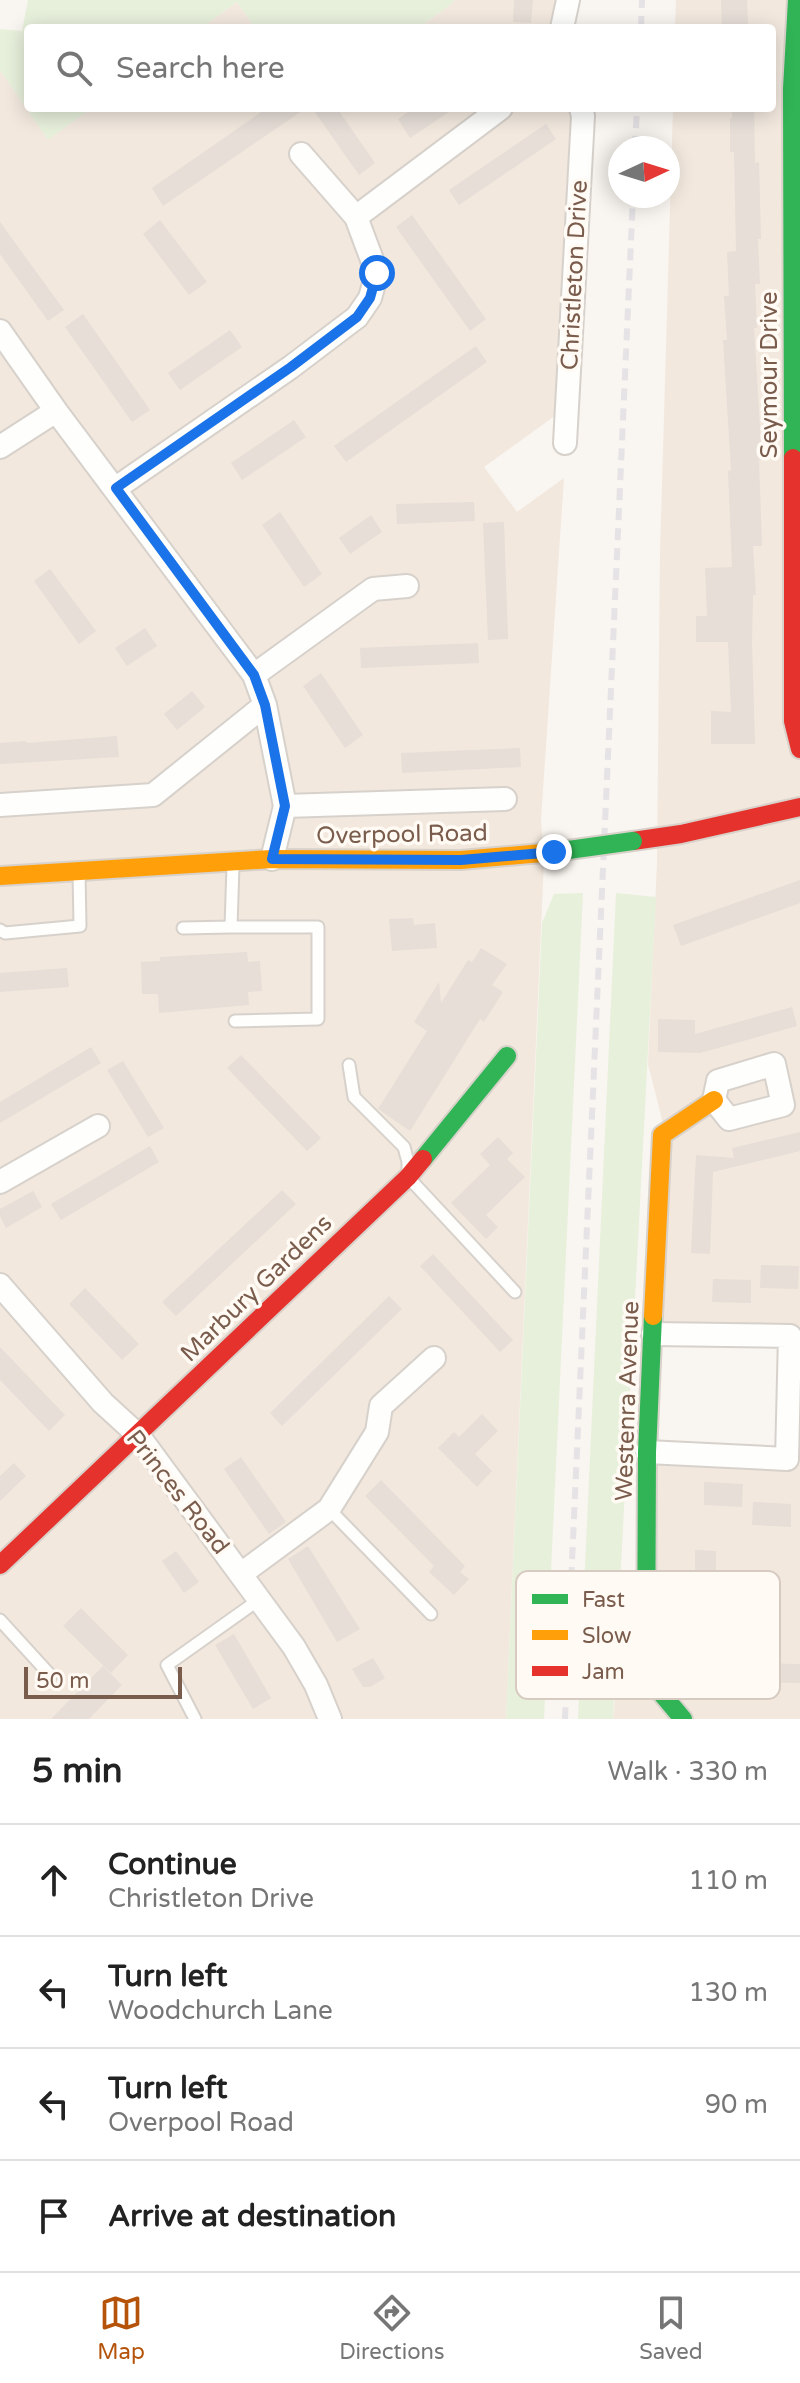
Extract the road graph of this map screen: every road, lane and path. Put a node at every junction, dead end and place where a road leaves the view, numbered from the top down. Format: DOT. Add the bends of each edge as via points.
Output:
graph roads {
  1 [pos="568,0"];
  2 [pos="797,0"];
  3 [pos="563,24"];
  4 [pos="796,89"];
  5 [pos="496,112"];
  6 [pos="582,112"];
  7 [pos="301,154"];
  8 [pos="356,217"];
  9 [pos="0,331"];
  10 [pos="56,411"];
  11 [pos="565,443"];
  12 [pos="0,447"];
  13 [pos="116,488"];
  14 [pos="407,586"];
  15 [pos="254,675"];
  16 [pos="265,705"];
  17 [pos="800,749"];
  18 [pos="505,799"];
  19 [pos="0,805"];
  20 [pos="285,806"];
  21 [pos="800,807"];
  22 [pos="272,859"];
  23 [pos="233,861"];
  24 [pos="79,871"];
  25 [pos="0,876"];
  26 [pos="231,927"];
  27 [pos="183,928"];
  28 [pos="0,930"];
  29 [pos="235,1021"];
  30 [pos="507,1056"];
  31 [pos="349,1065"];
  32 [pos="714,1100"];
  33 [pos="98,1126"];
  34 [pos="408,1177"];
  35 [pos="0,1182"];
  36 [pos="0,1285"];
  37 [pos="515,1292"];
  38 [pos="653,1334"];
  39 [pos="434,1358"];
  40 [pos="138,1435"];
  41 [pos="647,1452"];
  42 [pos="329,1509"];
  43 [pos="0,1565"];
  44 [pos="646,1571"];
  45 [pos="241,1574"];
  46 [pos="260,1599"];
  47 [pos="431,1614"];
  48 [pos="0,1620"];
  49 [pos="51,1676"];
  50 [pos="666,1699"];
  51 [pos="195,1719"];
  52 [pos="330,1719"];
  53 [pos="683,1719"];
  1 -- 3 [label="street"];
  2 -- 4 [label="street, Seymour Drive"];
  4 -- 17 [label="street, Seymour Drive" via="793,721"];
  5 -- 8 [label="street"];
  6 -- 11 [label="street, Christleton Drive"];
  7 -- 8 [label="street"];
  8 -- 13 [label="street" via="377,273 357,317"];
  9 -- 10 [label="street"];
  10 -- 12 [label="street"];
  10 -- 13 [label="street"];
  13 -- 15 [label="street"];
  14 -- 15 [label="street" via="373,589"];
  15 -- 16 [label="street"];
  16 -- 19 [label="street" via="153,795"];
  16 -- 20 [label="street"];
  18 -- 20 [label="street"];
  20 -- 22 [label="street"];
  21 -- 22 [label="street, Overpool Road, bridge" via="681,834 554,852 461,860"];
  22 -- 23 [label="street, Overpool Road"];
  23 -- 24 [label="street, Overpool Road"];
  23 -- 26 [label="lane"];
  24 -- 25 [label="street, Overpool Road"];
  24 -- 28 [label="lane" via="80,926"];
  26 -- 27 [label="lane"];
  26 -- 29 [label="lane" via="318,927 318,1019"];
  30 -- 34 [label="street, Marbury Gardens"];
  31 -- 34 [label="lane" via="354,1097 404,1147"];
  32 -- 38 [label="street, Westenra Avenue" via="662,1135"];
  33 -- 35 [label="street"];
  34 -- 37 [label="lane"];
  34 -- 40 [label="street, Marbury Gardens"];
  36 -- 40 [label="street, Princes Road" via="103,1403"];
  38 -- 41 [label="street, Westenra Avenue"];
  38 -- 41 [label="street" via="790,1336 787,1459"];
  39 -- 42 [label="street" via="381,1406 377,1432"];
  40 -- 43 [label="street, Marbury Gardens"];
  40 -- 45 [label="street, Princes Road"];
  41 -- 44 [label="street, Westenra Avenue"];
  42 -- 45 [label="street"];
  42 -- 47 [label="lane"];
  45 -- 46 [label="street, Princes Road"];
  46 -- 51 [label="lane" via="167,1665"];
  46 -- 52 [label="street, Princes Road" via="294,1647"];
  48 -- 49 [label="lane"];
  50 -- 53 [label="street, Westenra Avenue"];
}
